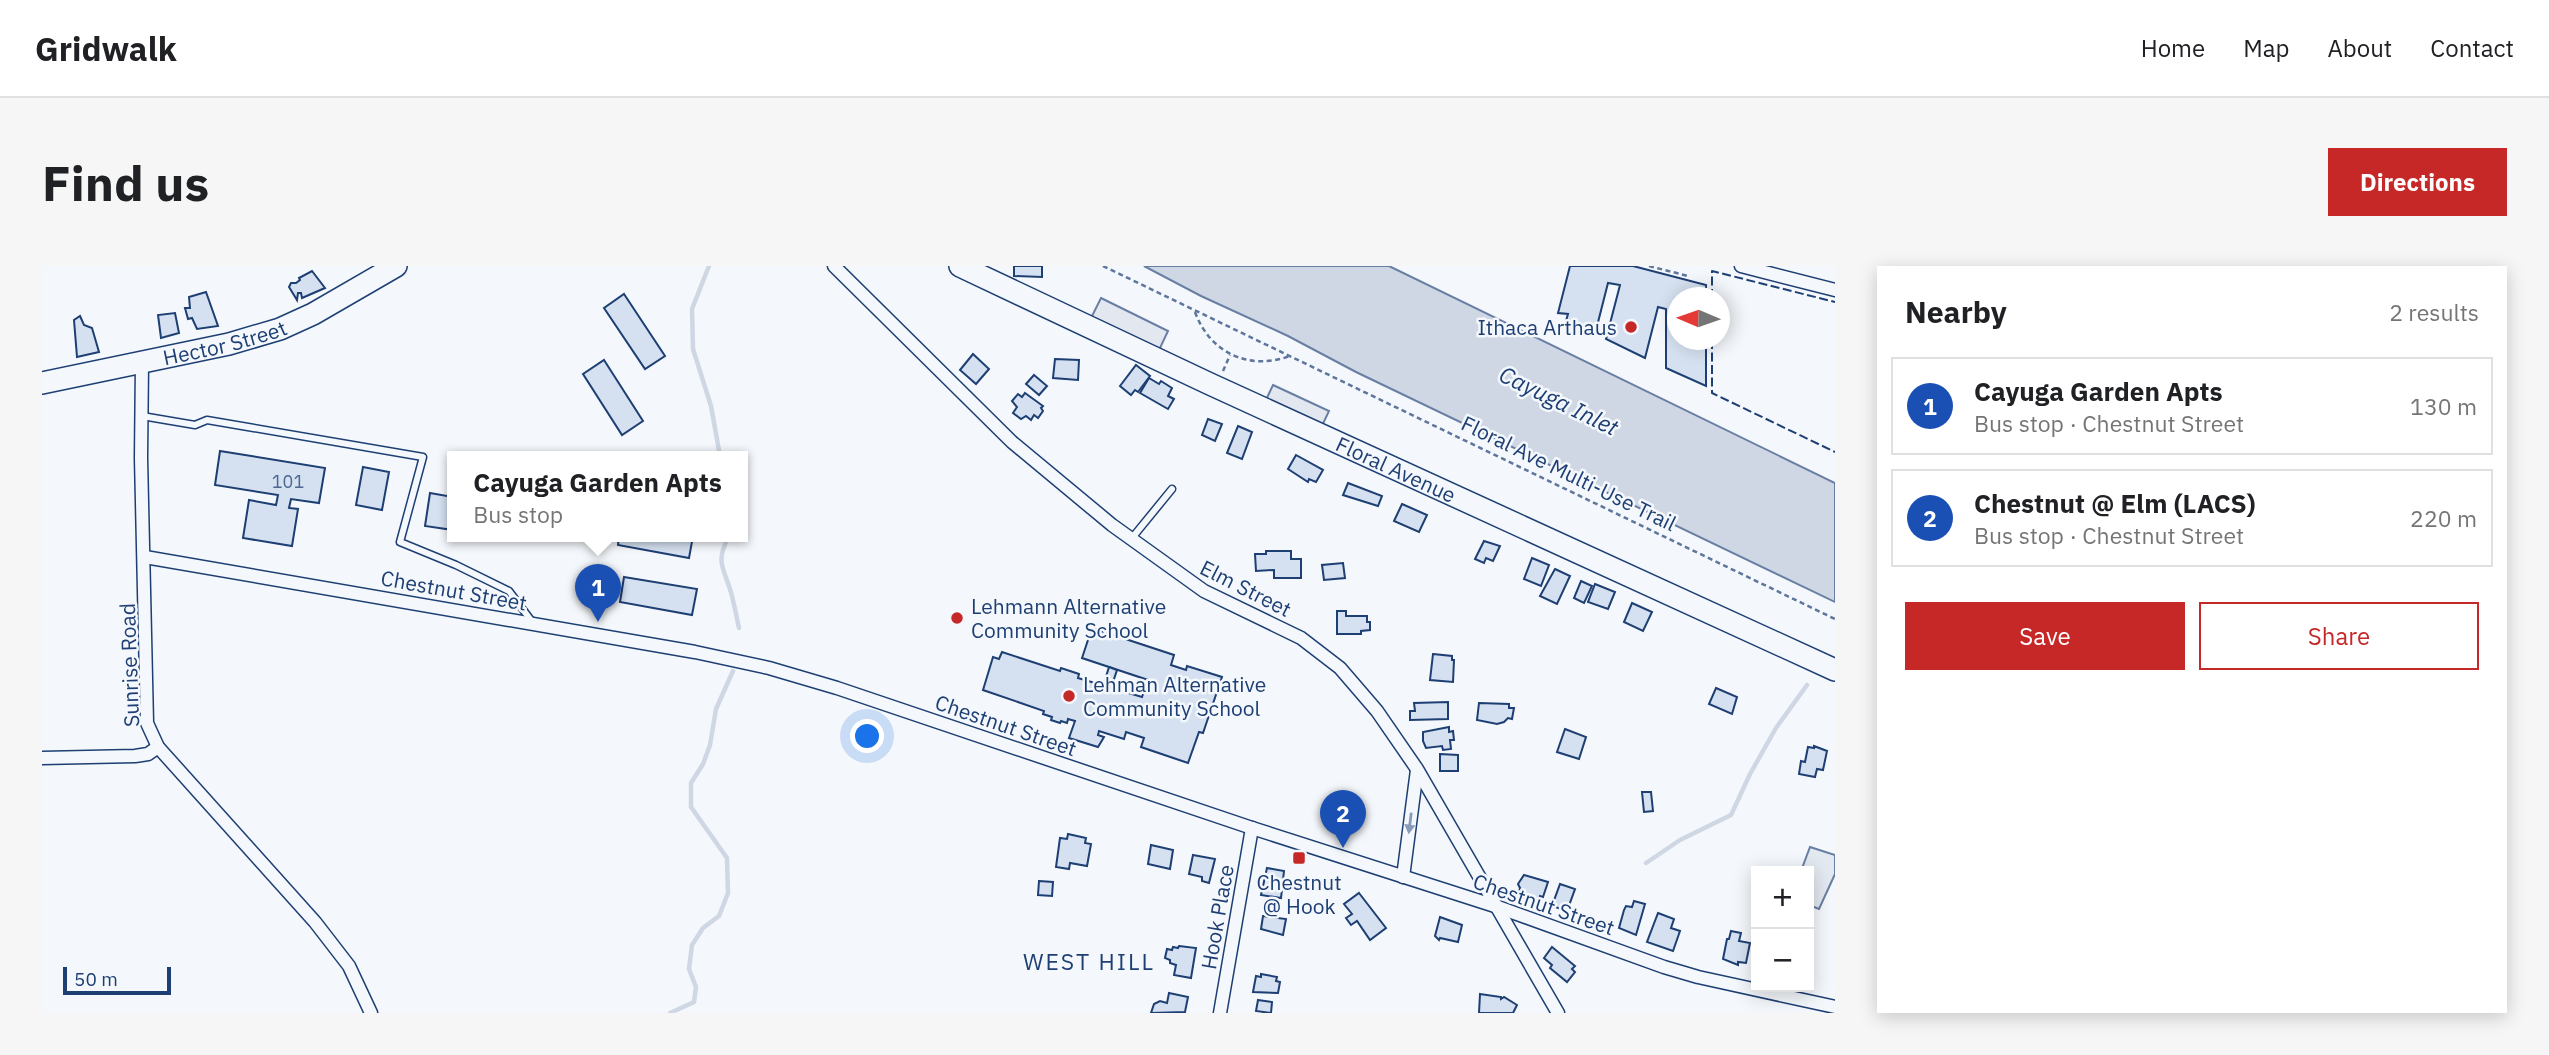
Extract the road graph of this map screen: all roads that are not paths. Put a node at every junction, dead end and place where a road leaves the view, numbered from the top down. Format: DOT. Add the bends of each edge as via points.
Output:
graph roads {
  1 [pos="396,266"];
  2 [pos="834,266"];
  3 [pos="960,266"];
  4 [pos="1741,266"];
  5 [pos="1835,290"];
  6 [pos="142,362"];
  7 [pos="42,383"];
  8 [pos="141,416"];
  9 [pos="1172,489"];
  10 [pos="1131,540"];
  11 [pos="145,557"];
  12 [pos="533,622"];
  13 [pos="1835,670"];
  14 [pos="158,747"];
  15 [pos="42,758"];
  16 [pos="1417,769"];
  17 [pos="1252,828"];
  18 [pos="1403,877"];
  19 [pos="1495,906"];
  20 [pos="1835,1007"];
  21 [pos="371,1013"];
  22 [pos="1220,1013"];
  23 [pos="1558,1013"];
  1 -- 6 [label="main road, Hector Street" via="280,329"];
  2 -- 10 [label="street, Elm Street" via="1012,442"];
  3 -- 13 [label="main road, Floral Avenue"];
  4 -- 5 [label="street"];
  6 -- 7 [label="main road, Hector Street"];
  6 -- 8 [label="street, Sunrise Road"];
  8 -- 11 [label="street, Sunrise Road"];
  8 -- 12 [label="lane" via="195,425 207,420 423,457 400,542 509,591"];
  9 -- 10 [label="lane"];
  10 -- 16 [label="street, Elm Street" via="1204,591 1318,649 1365,695"];
  11 -- 12 [label="street, Chestnut Street"];
  11 -- 14 [label="street, Sunrise Road" via="147,723"];
  12 -- 17 [label="street, Chestnut Street" via="769,668"];
  14 -- 15 [label="street" via="135,756"];
  14 -- 21 [label="street, Sunrise Road" via="315,922 349,965"];
  16 -- 18 [label="street, one-way"];
  16 -- 19 [label="street, Elm Street"];
  17 -- 18 [label="street, Chestnut Street"];
  17 -- 22 [label="street, Hook Place"];
  18 -- 19 [label="street, Chestnut Street"];
  19 -- 20 [label="street, Chestnut Street" via="1675,970"];
  19 -- 23 [label="street, Elm Street"];
}
